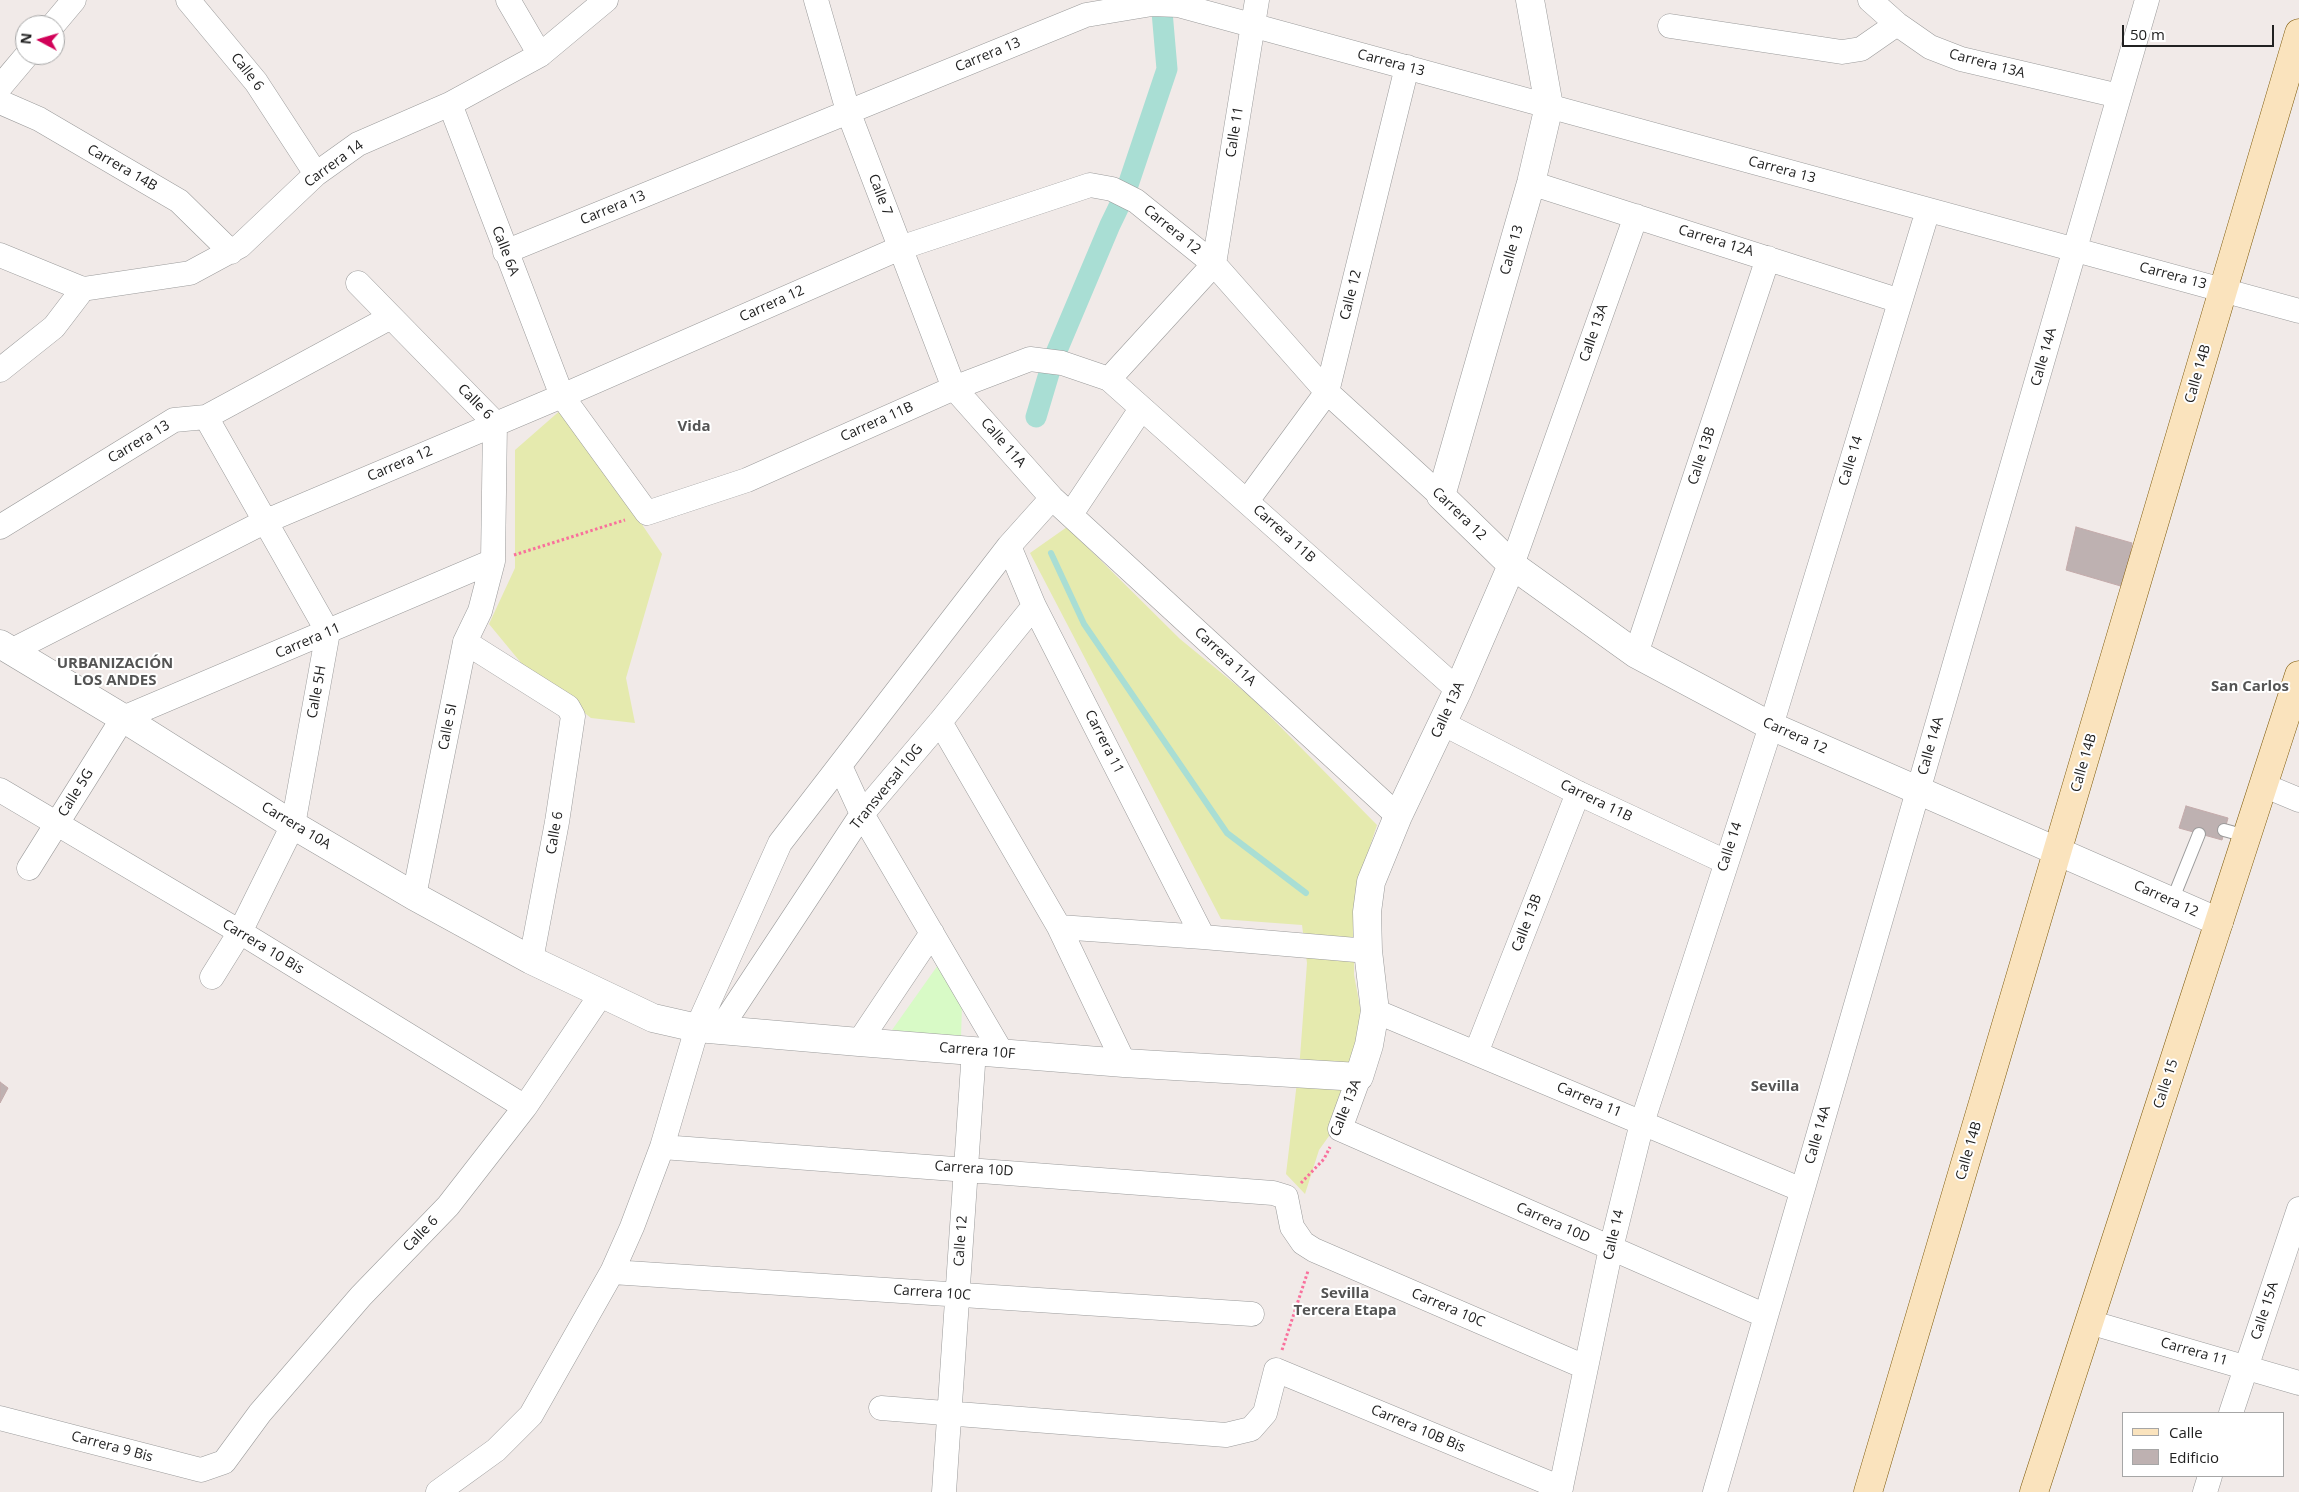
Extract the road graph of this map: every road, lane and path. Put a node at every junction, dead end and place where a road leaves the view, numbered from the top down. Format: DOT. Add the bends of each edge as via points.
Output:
graph roads {
  1 [pos="74,0"];
  2 [pos="188,0"];
  3 [pos="508,0"];
  4 [pos="606,0"];
  5 [pos="816,0"];
  6 [pos="1257,0"];
  7 [pos="1530,0"];
  8 [pos="1870,0"];
  9 [pos="2147,0"];
  10 [pos="61,15"];
  11 [pos="1897,24"];
  12 [pos="1252,25"];
  13 [pos="1670,26"];
  14 [pos="2299,33"];
  15 [pos="540,55"];
  16 [pos="19,65"];
  17 [pos="1407,67"];
  18 [pos="0,87"];
  19 [pos="2119,96"];
  20 [pos="0,102"];
  21 [pos="450,104"];
  22 [pos="1549,106"];
  23 [pos="848,112"];
  24 [pos="316,174"];
  25 [pos="1531,183"];
  26 [pos="1928,210"];
  27 [pos="1636,216"];
  28 [pos="900,248"];
  29 [pos="2075,250"];
  30 [pos="231,252"];
  31 [pos="505,252"];
  32 [pos="0,254"];
  33 [pos="1768,258"];
  34 [pos="1214,264"];
  35 [pos="358,284"];
  36 [pos="83,289"];
  37 [pos="2223,290"];
  38 [pos="1900,300"];
  39 [pos="2299,311"];
  40 [pos="391,317"];
  41 [pos="0,370"];
  42 [pos="1109,379"];
  43 [pos="954,388"];
  44 [pos="1327,392"];
  45 [pos="562,396"];
  46 [pos="1141,410"];
  47 [pos="206,417"];
  48 [pos="495,423"];
  49 [pos="1441,496"];
  50 [pos="1052,498"];
  51 [pos="1247,501"];
  52 [pos="647,513"];
  53 [pos="1071,514"];
  54 [pos="264,522"];
  55 [pos="0,527"];
  56 [pos="1009,546"];
  57 [pos="493,561"];
  58 [pos="1512,565"];
  59 [pos="1034,606"];
  60 [pos="328,632"];
  61 [pos="466,642"];
  62 [pos="5,648"];
  63 [pos="1636,654"];
  64 [pos="2299,675"];
  65 [pos="1458,690"];
  66 [pos="123,718"];
  67 [pos="940,722"];
  68 [pos="1442,723"];
  69 [pos="1771,726"];
  70 [pos="840,766"];
  71 [pos="2263,785"];
  72 [pos="0,790"];
  73 [pos="1918,790"];
  74 [pos="1578,793"];
  75 [pos="2299,800"];
  76 [pos="862,814"];
  77 [pos="1398,816"];
  78 [pos="58,824"];
  79 [pos="293,825"];
  80 [pos="2199,834"];
  81 [pos="2058,850"];
  82 [pos="1726,862"];
  83 [pos="29,868"];
  84 [pos="414,896"];
  85 [pos="2172,901"];
  86 [pos="2219,922"];
  87 [pos="1059,927"];
  88 [pos="240,932"];
  89 [pos="932,933"];
  90 [pos="1203,937"];
  91 [pos="1368,952"];
  92 [pos="531,960"];
  93 [pos="212,977"];
  94 [pos="602,993"];
  95 [pos="1375,1011"];
  96 [pos="709,1029"];
  97 [pos="859,1042"];
  98 [pos="974,1050"];
  99 [pos="1002,1053"];
  100 [pos="1476,1053"];
  101 [pos="1124,1063"];
  102 [pos="1359,1077"];
  103 [pos="524,1107"];
  104 [pos="1642,1123"];
  105 [pos="1340,1129"];
  106 [pos="662,1147"];
  107 [pos="966,1168"];
  108 [pos="1802,1190"];
  109 [pos="1286,1197"];
  110 [pos="2299,1209"];
  111 [pos="1611,1248"];
  112 [pos="1314,1250"];
  113 [pos="612,1272"];
  114 [pos="958,1295"];
  115 [pos="1252,1314"];
  116 [pos="1766,1316"];
  117 [pos="2089,1322"];
  118 [pos="1585,1367"];
  119 [pos="2246,1367"];
  120 [pos="1276,1370"];
  121 [pos="2299,1384"];
  122 [pos="881,1408"];
  123 [pos="2231,1412"];
  124 [pos="950,1414"];
  125 [pos="0,1418"];
  126 [pos="224,1462"];
  127 [pos="2210,1477"];
  128 [pos="1560,1490"];
  129 [pos="438,1492"];
  130 [pos="944,1492"];
  131 [pos="1715,1492"];
  132 [pos="1868,1492"];
  133 [pos="2034,1492"];
  134 [pos="2205,1492"];
  1 -- 10 [label="street"];
  2 -- 24 [label="street, Calle 6" via="256,82"];
  3 -- 15 [label="street"];
  4 -- 15 [label="street, Carrera 14"];
  5 -- 23 [label="street, Calle 7"];
  6 -- 12 [label="street, Calle 11"];
  7 -- 22 [label="street, Calle 13"];
  8 -- 11 [label="street, Carrera 13A"];
  9 -- 19 [label="street, Calle 14A"];
  11 -- 13 [label="street" via="1861,49 1842,52"];
  11 -- 19 [label="street, Carrera 13A" via="1930,47 1962,59"];
  12 -- 17 [label="street, Carrera 13"];
  12 -- 23 [label="street, Carrera 13" via="1178,5 1152,4 1086,15"];
  12 -- 34 [label="street, Calle 11"];
  14 -- 37 [label="main road, Calle 14B"];
  15 -- 21 [label="street, Carrera 14"];
  16 -- 18 [label="street"];
  17 -- 22 [label="street, Carrera 13"];
  17 -- 44 [label="street, Calle 12"];
  19 -- 29 [label="street, Calle 14A"];
  20 -- 30 [label="street, Carrera 14B" via="39,119 179,201"];
  21 -- 24 [label="street, Carrera 14" via="358,144"];
  21 -- 31 [label="street, Calle 6A"];
  22 -- 25 [label="street, Calle 13"];
  22 -- 26 [label="street, Carrera 13"];
  23 -- 28 [label="street, Calle 7"];
  23 -- 31 [label="street, Carrera 13"];
  24 -- 30 [label="street, Carrera 14"];
  25 -- 27 [label="street, Carrera 12A"];
  25 -- 49 [label="street, Calle 13"];
  26 -- 29 [label="street, Carrera 13"];
  26 -- 38 [label="street, Calle 14"];
  27 -- 33 [label="street, Carrera 12A"];
  27 -- 58 [label="street, Calle 13A"];
  28 -- 34 [label="street, Carrera 12" via="1090,185 1112,189 1136,201"];
  28 -- 43 [label="street, Calle 7"];
  28 -- 45 [label="street, Carrera 12"];
  29 -- 37 [label="street, Carrera 13"];
  29 -- 73 [label="street, Calle 14A"];
  30 -- 36 [label="street, Carrera 14" via="190,273"];
  31 -- 45 [label="street, Calle 6A"];
  32 -- 36 [label="street"];
  33 -- 38 [label="street, Carrera 12A"];
  33 -- 63 [label="street, Calle 13B"];
  34 -- 42 [label="street"];
  34 -- 44 [label="street, Carrera 12"];
  35 -- 40 [label="street, Calle 6"];
  36 -- 41 [label="street" via="54,327"];
  37 -- 39 [label="street, Carrera 13"];
  37 -- 81 [label="main road, Calle 14B"];
  38 -- 69 [label="street, Calle 14"];
  40 -- 47 [label="street, Carrera 13"];
  40 -- 48 [label="street, Calle 6"];
  42 -- 43 [label="street, Carrera 11B" via="1062,363 1030,359"];
  42 -- 46 [label="street, Carrera 11B"];
  43 -- 50 [label="street, Calle 11A"];
  43 -- 52 [label="street, Carrera 11B" via="747,480"];
  44 -- 49 [label="street, Carrera 12"];
  44 -- 51 [label="street, Calle 12"];
  45 -- 48 [label="street, Carrera 12"];
  45 -- 52 [label="street"];
  46 -- 51 [label="street, Carrera 11B"];
  46 -- 53 [label="street"];
  47 -- 54 [label="street"];
  47 -- 55 [label="street, Carrera 13" via="174,420"];
  48 -- 54 [label="street, Carrera 12"];
  48 -- 57 [label="street, Calle 6"];
  49 -- 58 [label="street, Carrera 12"];
  50 -- 53 [label="street, Carrera 11A"];
  50 -- 56 [label="street"];
  51 -- 65 [label="street, Carrera 11B"];
  52 -- 57 [label="path"];
  53 -- 77 [label="street, Carrera 11A"];
  54 -- 60 [label="street"];
  54 -- 62 [label="street, Carrera 12"];
  56 -- 59 [label="street, Carrera 11"];
  56 -- 70 [label="street"];
  57 -- 60 [label="street, Carrera 11"];
  57 -- 61 [label="street, Calle 5I" via="480,610"];
  58 -- 63 [label="street, Carrera 12"];
  58 -- 65 [label="street, Calle 13A"];
  59 -- 67 [label="street, Transversal 10G"];
  59 -- 90 [label="street, Carrera 11"];
  60 -- 66 [label="street, Carrera 11"];
  60 -- 79 [label="street, Calle 5H"];
  61 -- 84 [label="street, Calle 5I"];
  61 -- 92 [label="street, Calle 6" via="568,707 573,716"];
  62 -- 66 [label="street, Carrera 10A"];
  63 -- 69 [label="street, Carrera 12"];
  64 -- 71 [label="main road, Calle 15"];
  65 -- 68 [label="street, Calle 13A"];
  66 -- 78 [label="street, Calle 5G"];
  66 -- 79 [label="street, Carrera 10A"];
  67 -- 76 [label="street, Transversal 10G"];
  67 -- 87 [label="street"];
  68 -- 74 [label="street, Carrera 11B"];
  68 -- 77 [label="street, Calle 13A"];
  69 -- 73 [label="street, Carrera 12"];
  69 -- 82 [label="street, Calle 14"];
  70 -- 76 [label="street"];
  70 -- 96 [label="street" via="780,843"];
  71 -- 75 [label="street"];
  71 -- 86 [label="main road, Calle 15" via="2235,833"];
  72 -- 78 [label="street, Carrera 10 Bis"];
  73 -- 81 [label="street, Carrera 12"];
  73 -- 108 [label="street, Calle 14A"];
  74 -- 82 [label="street, Carrera 11B"];
  74 -- 100 [label="street, Calle 13B"];
  76 -- 89 [label="street"];
  76 -- 96 [label="street, Transversal 10G"];
  77 -- 91 [label="street, Calle 13A" via="1371,882 1367,912"];
  78 -- 83 [label="street, Calle 5G"];
  78 -- 88 [label="street, Carrera 10 Bis"];
  79 -- 84 [label="street, Carrera 10A"];
  79 -- 88 [label="street, Calle 5H"];
  80 -- 85 [label="lane"];
  81 -- 85 [label="street, Carrera 12"];
  81 -- 132 [label="main road, Calle 14B"];
  82 -- 104 [label="street, Calle 14"];
  84 -- 92 [label="street, Carrera 10A"];
  85 -- 86 [label="street, Carrera 12"];
  86 -- 117 [label="main road, Calle 15"];
  87 -- 90 [label="street"];
  87 -- 101 [label="street"];
  88 -- 93 [label="street, Calle 5H"];
  88 -- 103 [label="street, Carrera 10 Bis"];
  89 -- 97 [label="street"];
  89 -- 99 [label="street"];
  90 -- 91 [label="street"];
  91 -- 95 [label="street, Calle 13A"];
  92 -- 94 [label="street, Carrera 10A"];
  94 -- 96 [label="street, Carrera 10F" via="653,1018"];
  94 -- 103 [label="street, Calle 6"];
  95 -- 100 [label="street, Carrera 11"];
  95 -- 102 [label="street, Calle 13A"];
  96 -- 97 [label="street, Carrera 10F"];
  96 -- 106 [label="street"];
  97 -- 98 [label="street, Carrera 10F"];
  98 -- 99 [label="street, Carrera 10F"];
  98 -- 107 [label="street, Calle 12"];
  99 -- 101 [label="street, Carrera 10F"];
  100 -- 104 [label="street, Carrera 11"];
  101 -- 102 [label="street, Carrera 10F"];
  102 -- 105 [label="street, Calle 13A"];
  103 -- 126 [label="street, Calle 6" via="448,1206 355,1303 260,1413"];
  104 -- 108 [label="street, Carrera 11"];
  104 -- 111 [label="street, Calle 14"];
  105 -- 109 [label="path, Calle 13A" via="1324,1158"];
  105 -- 111 [label="street, Carrera 10D"];
  106 -- 107 [label="street, Carrera 10D"];
  106 -- 113 [label="street"];
  107 -- 109 [label="street, Carrera 10D" via="1273,1193"];
  107 -- 114 [label="street, Calle 12"];
  108 -- 116 [label="street, Calle 14A"];
  109 -- 112 [label="street, Carrera 10C" via="1292,1226 1303,1243"];
  110 -- 119 [label="street, Calle 15A"];
  111 -- 116 [label="street, Carrera 10D"];
  111 -- 118 [label="street, Calle 14"];
  112 -- 118 [label="street, Carrera 10C"];
  112 -- 120 [label="path"];
  113 -- 114 [label="street, Carrera 10C"];
  113 -- 129 [label="street" via="531,1415 496,1450"];
  114 -- 115 [label="street, Carrera 10C"];
  114 -- 124 [label="street, Calle 12"];
  116 -- 131 [label="street, Calle 14A"];
  117 -- 119 [label="street, Carrera 11"];
  117 -- 133 [label="main road, Calle 15"];
  118 -- 128 [label="street, Calle 14"];
  119 -- 121 [label="street, Carrera 11"];
  119 -- 123 [label="street, Calle 15A"];
  120 -- 124 [label="street" via="1265,1413 1250,1430 1226,1435"];
  120 -- 128 [label="street, Carrera 10B Bis"];
  122 -- 124 [label="street"];
  124 -- 130 [label="street, Calle 12"];
  125 -- 126 [label="street, Carrera 9 Bis" via="201,1470"];
  127 -- 134 [label="street"];
}
